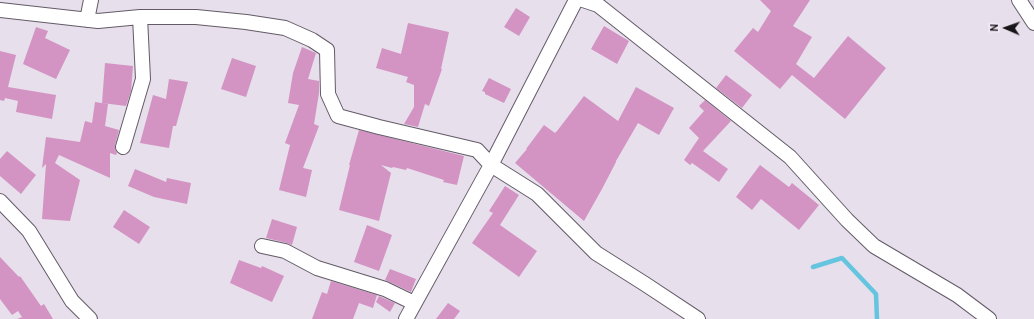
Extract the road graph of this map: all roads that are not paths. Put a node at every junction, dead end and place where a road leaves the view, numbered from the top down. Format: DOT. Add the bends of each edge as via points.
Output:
graph roads {
  1 [pos="91,0"];
  2 [pos="576,0"];
  3 [pos="583,0"];
  4 [pos="1019,0"];
  5 [pos="0,10"];
  6 [pos="140,17"];
  7 [pos="87,20"];
  8 [pos="1034,22"];
  9 [pos="123,147"];
  10 [pos="491,165"];
  11 [pos="2,206"];
  12 [pos="262,246"];
  13 [pos="414,303"];
  14 [pos="90,319"];
  15 [pos="406,319"];
  16 [pos="698,319"];
  17 [pos="989,319"];
  1 -- 7 [label="street"];
  2 -- 10 [label="street"];
  3 -- 17 [label="street" via="598,5 790,157 874,246 957,295"];
  4 -- 8 [label="street"];
  5 -- 7 [label="street"];
  6 -- 7 [label="street"];
  6 -- 9 [label="street" via="143,79"];
  6 -- 10 [label="street" via="196,17 285,28 327,50 328,94 338,116 477,150"];
  10 -- 13 [label="street"];
  10 -- 16 [label="street" via="537,194 596,253"];
  11 -- 14 [label="street" via="29,231 72,301"];
  12 -- 13 [label="street" via="285,251 317,268 385,289"];
  13 -- 15 [label="street"];
}
